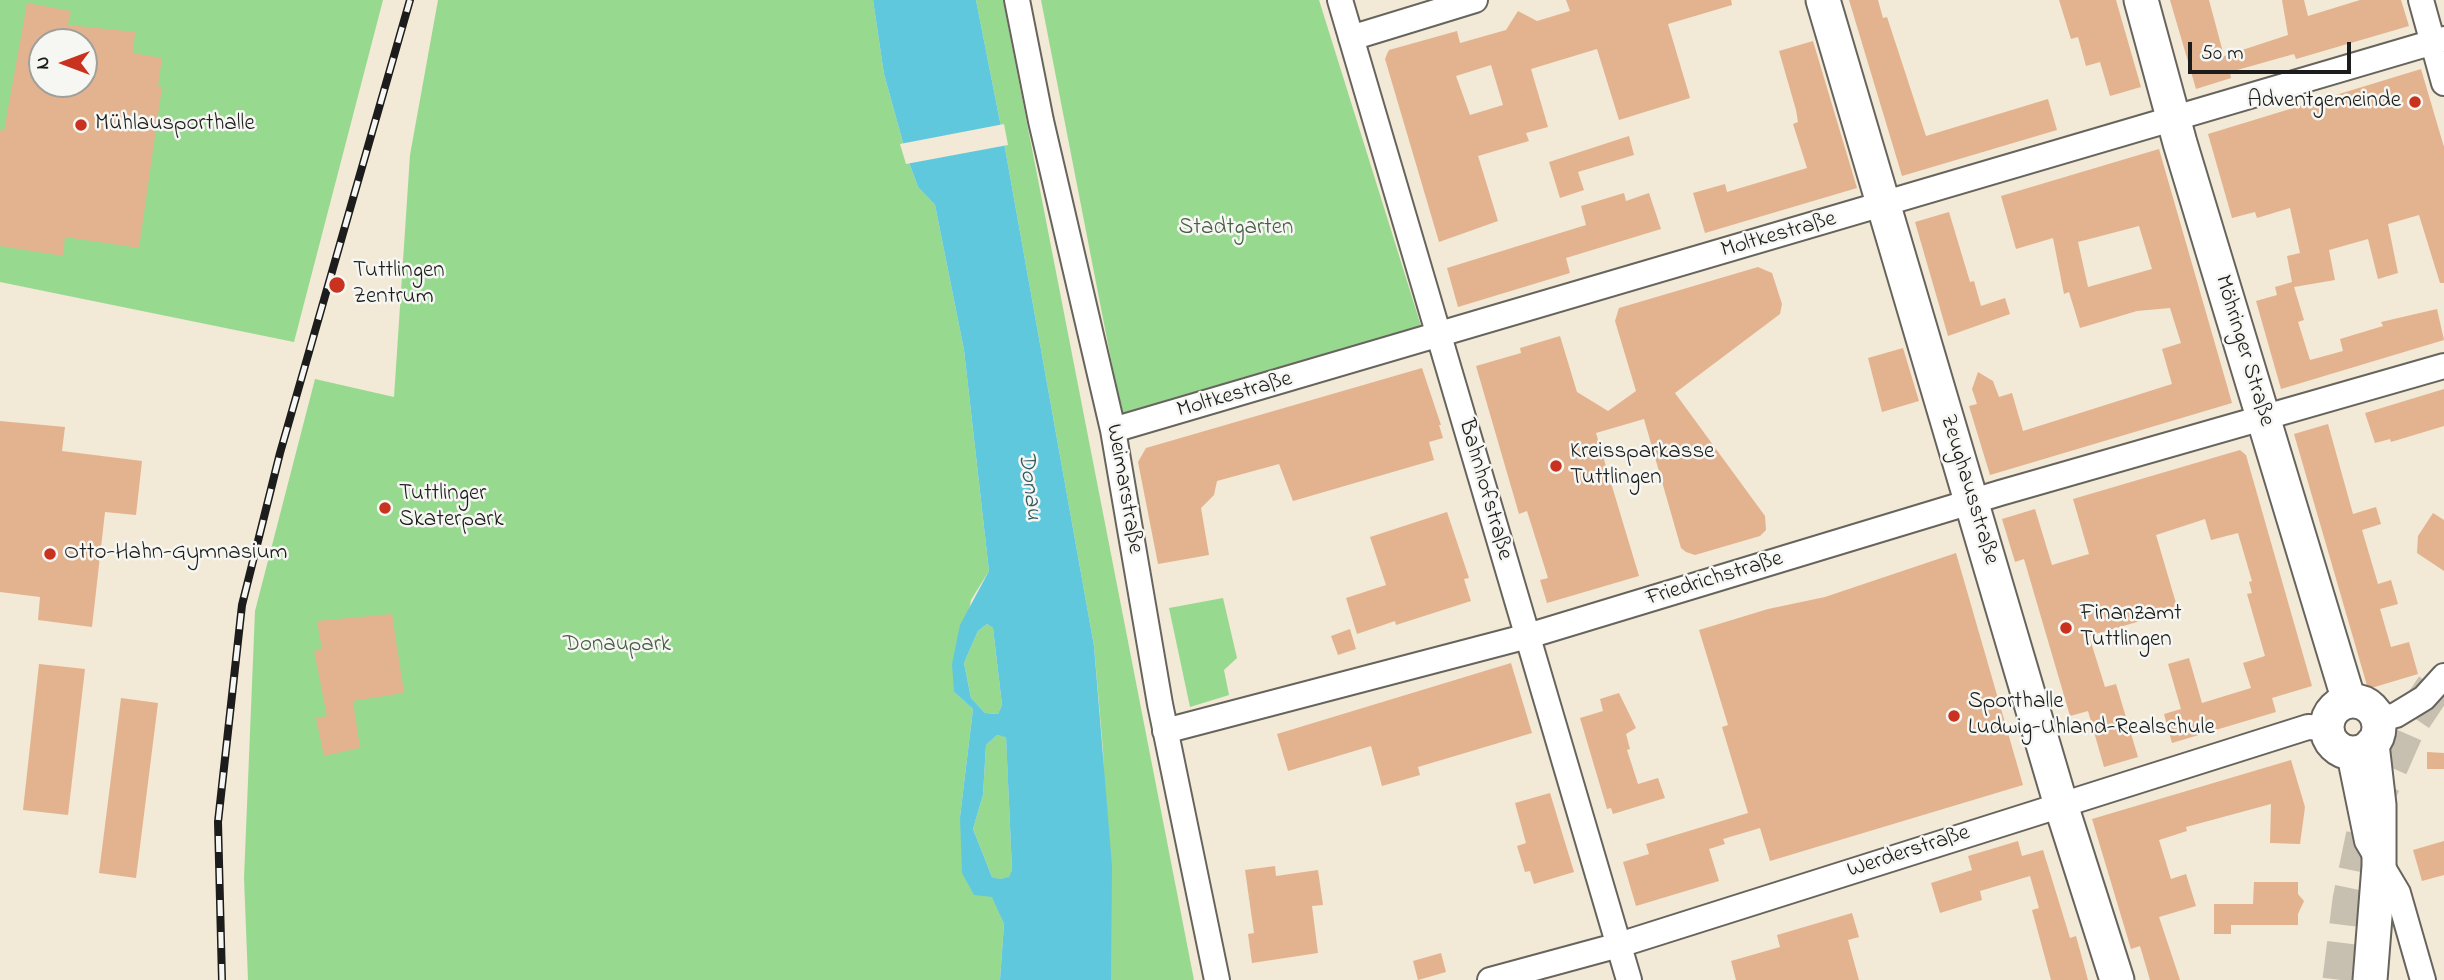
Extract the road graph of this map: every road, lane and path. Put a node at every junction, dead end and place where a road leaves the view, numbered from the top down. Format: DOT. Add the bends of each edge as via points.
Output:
graph roads {
  1 [pos="1017,0"];
  2 [pos="1340,0"];
  3 [pos="1475,0"];
  4 [pos="1823,0"];
  5 [pos="2141,0"];
  6 [pos="2421,0"];
  7 [pos="1351,38"];
  8 [pos="2438,40"];
  9 [pos="2444,83"];
  10 [pos="2174,118"];
  11 [pos="1882,206"];
  12 [pos="1438,337"];
  13 [pos="2444,366"];
  14 [pos="2262,418"];
  15 [pos="1113,430"];
  16 [pos="1972,501"];
  17 [pos="1528,636"];
  18 [pos="2444,676"];
  19 [pos="2349,701"];
  20 [pos="2327,728"];
  21 [pos="1165,731"];
  22 [pos="2367,739"];
  23 [pos="2062,805"];
  24 [pos="2379,866"];
  25 [pos="1619,946"];
  26 [pos="1217,980"];
  27 [pos="1490,980"];
  28 [pos="1629,980"];
  29 [pos="2117,980"];
  30 [pos="2370,980"];
  31 [pos="2423,980"];
  1 -- 15 [label="street, Weimarstraße"];
  2 -- 7 [label="street, Bahnhofstraße"];
  3 -- 7 [label="street"];
  4 -- 11 [label="street, Zeughausstraße"];
  5 -- 10 [label="street, Möhringer Straße"];
  6 -- 8 [label="street"];
  7 -- 12 [label="street, Bahnhofstraße"];
  8 -- 9 [label="street"];
  8 -- 10 [label="street, Moltkestraße"];
  10 -- 11 [label="street, Moltkestraße"];
  10 -- 14 [label="street, Möhringer Straße"];
  11 -- 12 [label="street, Moltkestraße"];
  11 -- 16 [label="street, Zeughausstraße"];
  12 -- 15 [label="street, Moltkestraße"];
  12 -- 17 [label="street, Bahnhofstraße"];
  13 -- 14 [label="street, Friedrichstraße"];
  14 -- 16 [label="street, Friedrichstraße"];
  14 -- 19 [label="street, Möhringer Straße"];
  15 -- 21 [label="street, Weimarstraße"];
  16 -- 17 [label="street, Friedrichstraße"];
  16 -- 23 [label="street, Zeughausstraße"];
  17 -- 21 [label="street, Friedrichstraße"];
  17 -- 25 [label="street, Bahnhofstraße"];
  18 -- 22 [label="street" via="2424,698"];
  19 -- 20 [label="street" via="2333,710"];
  19 -- 22 [label="street" via="2364,703"];
  20 -- 22 [label="street" via="2336,747"];
  20 -- 23 [label="street, Werderstraße" via="2308,727"];
  21 -- 26 [label="street, Weimarstraße"];
  22 -- 24 [label="street" via="2379,805"];
  23 -- 25 [label="street, Werderstraße"];
  23 -- 29 [label="street, Zeughausstraße"];
  24 -- 30 [label="street"];
  24 -- 31 [label="street" via="2398,893"];
  25 -- 27 [label="street, Werderstraße"];
  25 -- 28 [label="street, Bahnhofstraße"];
}
